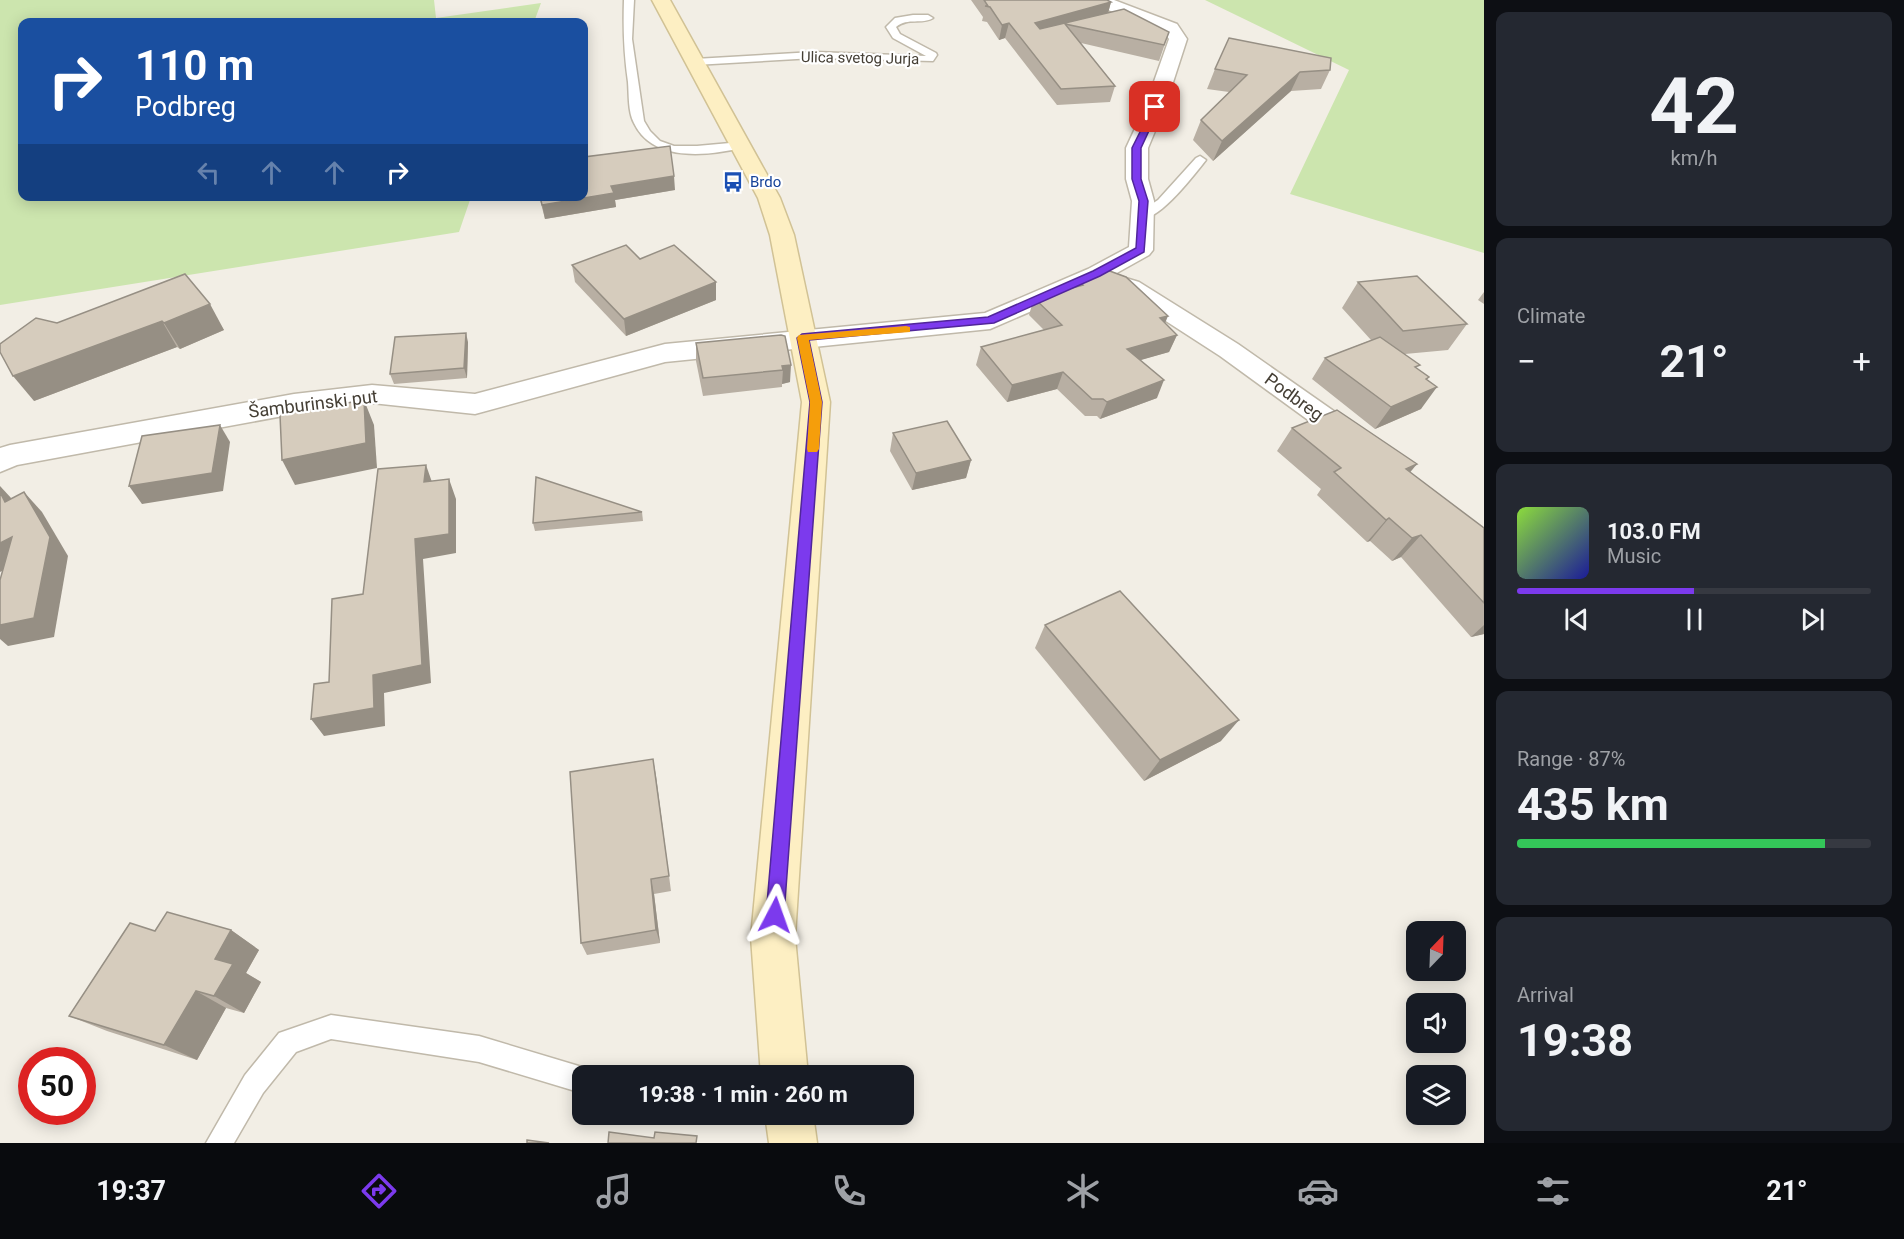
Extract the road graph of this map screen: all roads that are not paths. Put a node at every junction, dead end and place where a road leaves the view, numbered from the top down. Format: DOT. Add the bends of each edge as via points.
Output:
graph roads {
  1 [pos="629,0"];
  2 [pos="661,0"];
  3 [pos="1099,0"];
  4 [pos="928,18"];
  5 [pos="695,62"];
  6 [pos="741,145"];
  7 [pos="1200,160"];
  8 [pos="1142,216"];
  9 [pos="1097,274"];
  10 [pos="802,338"];
  11 [pos="1382,459"];
  12 [pos="0,461"];
  13 [pos="784,1065"];
  14 [pos="572,1077"];
  15 [pos="791,1125"];
  16 [pos="219,1143"];
  17 [pos="793,1143"];
  1 -- 6 [label="lane" via="627,39 638,121 645,132 656,143 670,148"];
  2 -- 5 [label="main road"];
  3 -- 8 [label="street" via="1128,17 1171,28 1178,39 1137,148"];
  4 -- 5 [label="lane, Ulica svetog Jurja" via="902,19 891,27 896,36 932,55 929,59 814,55"];
  5 -- 6 [label="main road"];
  6 -- 10 [label="main road" via="769,198 782,235"];
  7 -- 8 [label="lane" via="1162,203"];
  8 -- 9 [label="street" via="1141,250"];
  9 -- 10 [label="street" via="990,321"];
  9 -- 11 [label="street, Podbreg" via="1130,287 1229,350"];
  10 -- 12 [label="street, Šamburinski put" via="665,352 475,404 372,394 91,439"];
  10 -- 13 [label="main road" via="816,402 773,937"];
  14 -- 16 [label="lane" via="479,1049 331,1027 288,1042 254,1084"];
  15 -- 17 [label="main road"];
}
